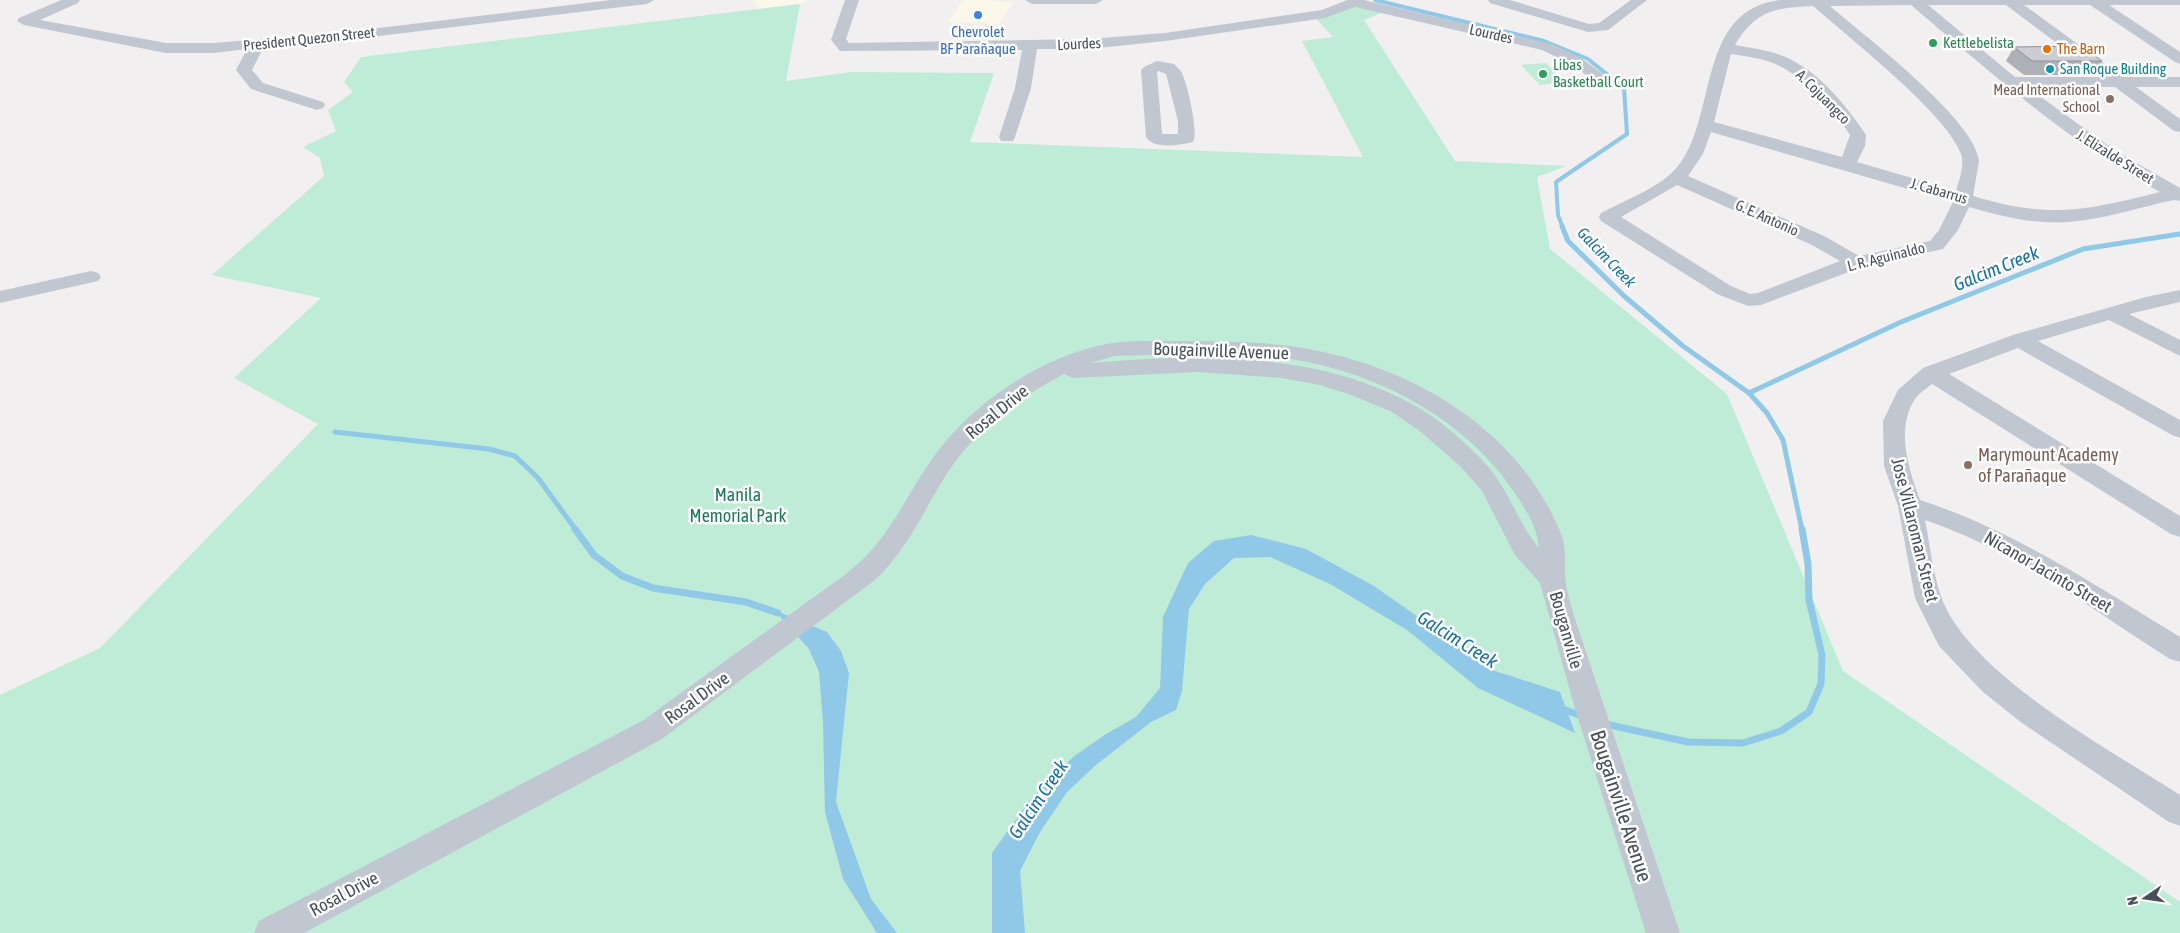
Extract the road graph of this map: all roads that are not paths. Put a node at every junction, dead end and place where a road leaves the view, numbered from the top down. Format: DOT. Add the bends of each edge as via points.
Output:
graph roads {
  1 [pos="73,0"];
  2 [pos="647,0"];
  3 [pos="852,0"];
  4 [pos="1032,0"];
  5 [pos="1096,0"];
  6 [pos="1495,0"];
  7 [pos="1640,0"];
  8 [pos="1914,1"];
  9 [pos="2094,1"];
  10 [pos="1817,2"];
  11 [pos="2009,2"];
  12 [pos="2179,2"];
  13 [pos="1299,6"];
  14 [pos="1311,17"];
  15 [pos="1146,39"];
  16 [pos="257,45"];
  17 [pos="1030,46"];
  18 [pos="1726,48"];
  19 [pos="2180,59"];
  20 [pos="1157,66"];
  21 [pos="1606,82"];
  22 [pos="2012,82"];
  23 [pos="2118,82"];
  24 [pos="2180,82"];
  25 [pos="317,105"];
  26 [pos="1705,125"];
  27 [pos="2180,127"];
  28 [pos="1007,138"];
  29 [pos="1847,164"];
  30 [pos="1675,178"];
  31 [pos="2179,194"];
  32 [pos="1964,198"];
  33 [pos="1856,262"];
  34 [pos="91,277"];
  35 [pos="2180,296"];
  36 [pos="0,297"];
  37 [pos="2112,313"];
  38 [pos="2020,340"];
  39 [pos="2180,349"];
  40 [pos="1088,363"];
  41 [pos="1051,373"];
  42 [pos="1931,373"];
  43 [pos="2180,430"];
  44 [pos="1910,506"];
  45 [pos="2180,528"];
  46 [pos="1551,538"];
  47 [pos="1521,544"];
  48 [pos="1552,580"];
  49 [pos="2180,651"];
  50 [pos="1580,679"];
  51 [pos="2180,812"];
  52 [pos="271,933"];
  53 [pos="1663,933"];
  1 -- 16 [label="street, President Quezon Street" via="24,21 166,48"];
  2 -- 16 [label="street, President Quezon Street"];
  3 -- 17 [label="street, Lourdes" via="838,40 845,48"];
  4 -- 5 [label="street"];
  6 -- 7 [label="street" via="1597,29"];
  8 -- 10 [label="street"];
  8 -- 11 [label="street"];
  8 -- 22 [label="street, J. Elizalde Street"];
  9 -- 11 [label="street"];
  9 -- 12 [label="street"];
  9 -- 19 [label="street"];
  10 -- 18 [label="street" via="1768,6 1738,31"];
  10 -- 32 [label="street, L. R. Aguinaldo" via="1936,108 1966,144 1971,157"];
  11 -- 23 [label="street"];
  13 -- 14 [label="street"];
  14 -- 15 [label="street, Lourdes"];
  14 -- 21 [label="street, Lourdes" via="1354,2 1396,11 1547,48 1576,61"];
  15 -- 17 [label="street, Lourdes"];
  15 -- 20 [label="street"];
  16 -- 25 [label="street" via="244,70 257,86"];
  17 -- 28 [label="street" via="1023,88"];
  18 -- 26 [label="street"];
  18 -- 29 [label="street, A. Cojuangco" via="1778,59 1807,76 1858,135"];
  22 -- 23 [label="street"];
  22 -- 31 [label="street, J. Elizalde Street" via="2087,142"];
  23 -- 24 [label="street"];
  23 -- 27 [label="street"];
  26 -- 29 [label="street, J. Cabarrus"];
  26 -- 30 [label="street" via="1686,169"];
  29 -- 32 [label="street, J. Cabarrus"];
  30 -- 33 [label="street, G. E. Antonio" via="1819,241"];
  30 -- 33 [label="street, L. R. Aguinaldo" via="1608,217 1724,290 1748,300 1761,299"];
  31 -- 32 [label="street, J. Cabarrus" via="2073,216 2045,217"];
  32 -- 33 [label="street, L. R. Aguinaldo" via="1945,238 1936,245"];
  34 -- 36 [label="street"];
  35 -- 37 [label="street, Jose Villaroman Street"];
  37 -- 38 [label="street, Jose Villaroman Street"];
  37 -- 39 [label="street"];
  38 -- 42 [label="street, Jose Villaroman Street"];
  38 -- 43 [label="street"];
  40 -- 41 [label="street, Rosal Drive"];
  40 -- 46 [label="street, Bougainville Avenue" via="1101,351 1176,347 1269,349 1355,366 1422,396 1469,428 1524,485"];
  40 -- 47 [label="street, Bougainville Avenue" via="1272,369 1347,385 1401,408 1477,469 1500,499"];
  41 -- 52 [label="street, Rosal Drive" via="1021,390 978,422 946,456 888,551 869,572 747,660 698,700 652,730"];
  42 -- 44 [label="street, Jose Villaroman Street" via="1906,395 1894,421 1896,466"];
  42 -- 45 [label="street"];
  44 -- 49 [label="street, Nicanor Jacinto Street" via="1953,520 2024,554"];
  44 -- 51 [label="street, Jose Villaroman Street" via="1928,598 1949,638 1993,684 2032,714"];
  46 -- 48 [label="street, Bouganville"];
  47 -- 48 [label="street, Bouganville"];
  48 -- 50 [label="street, Bouganville"];
  50 -- 53 [label="street, Bougainville Avenue"];
}
